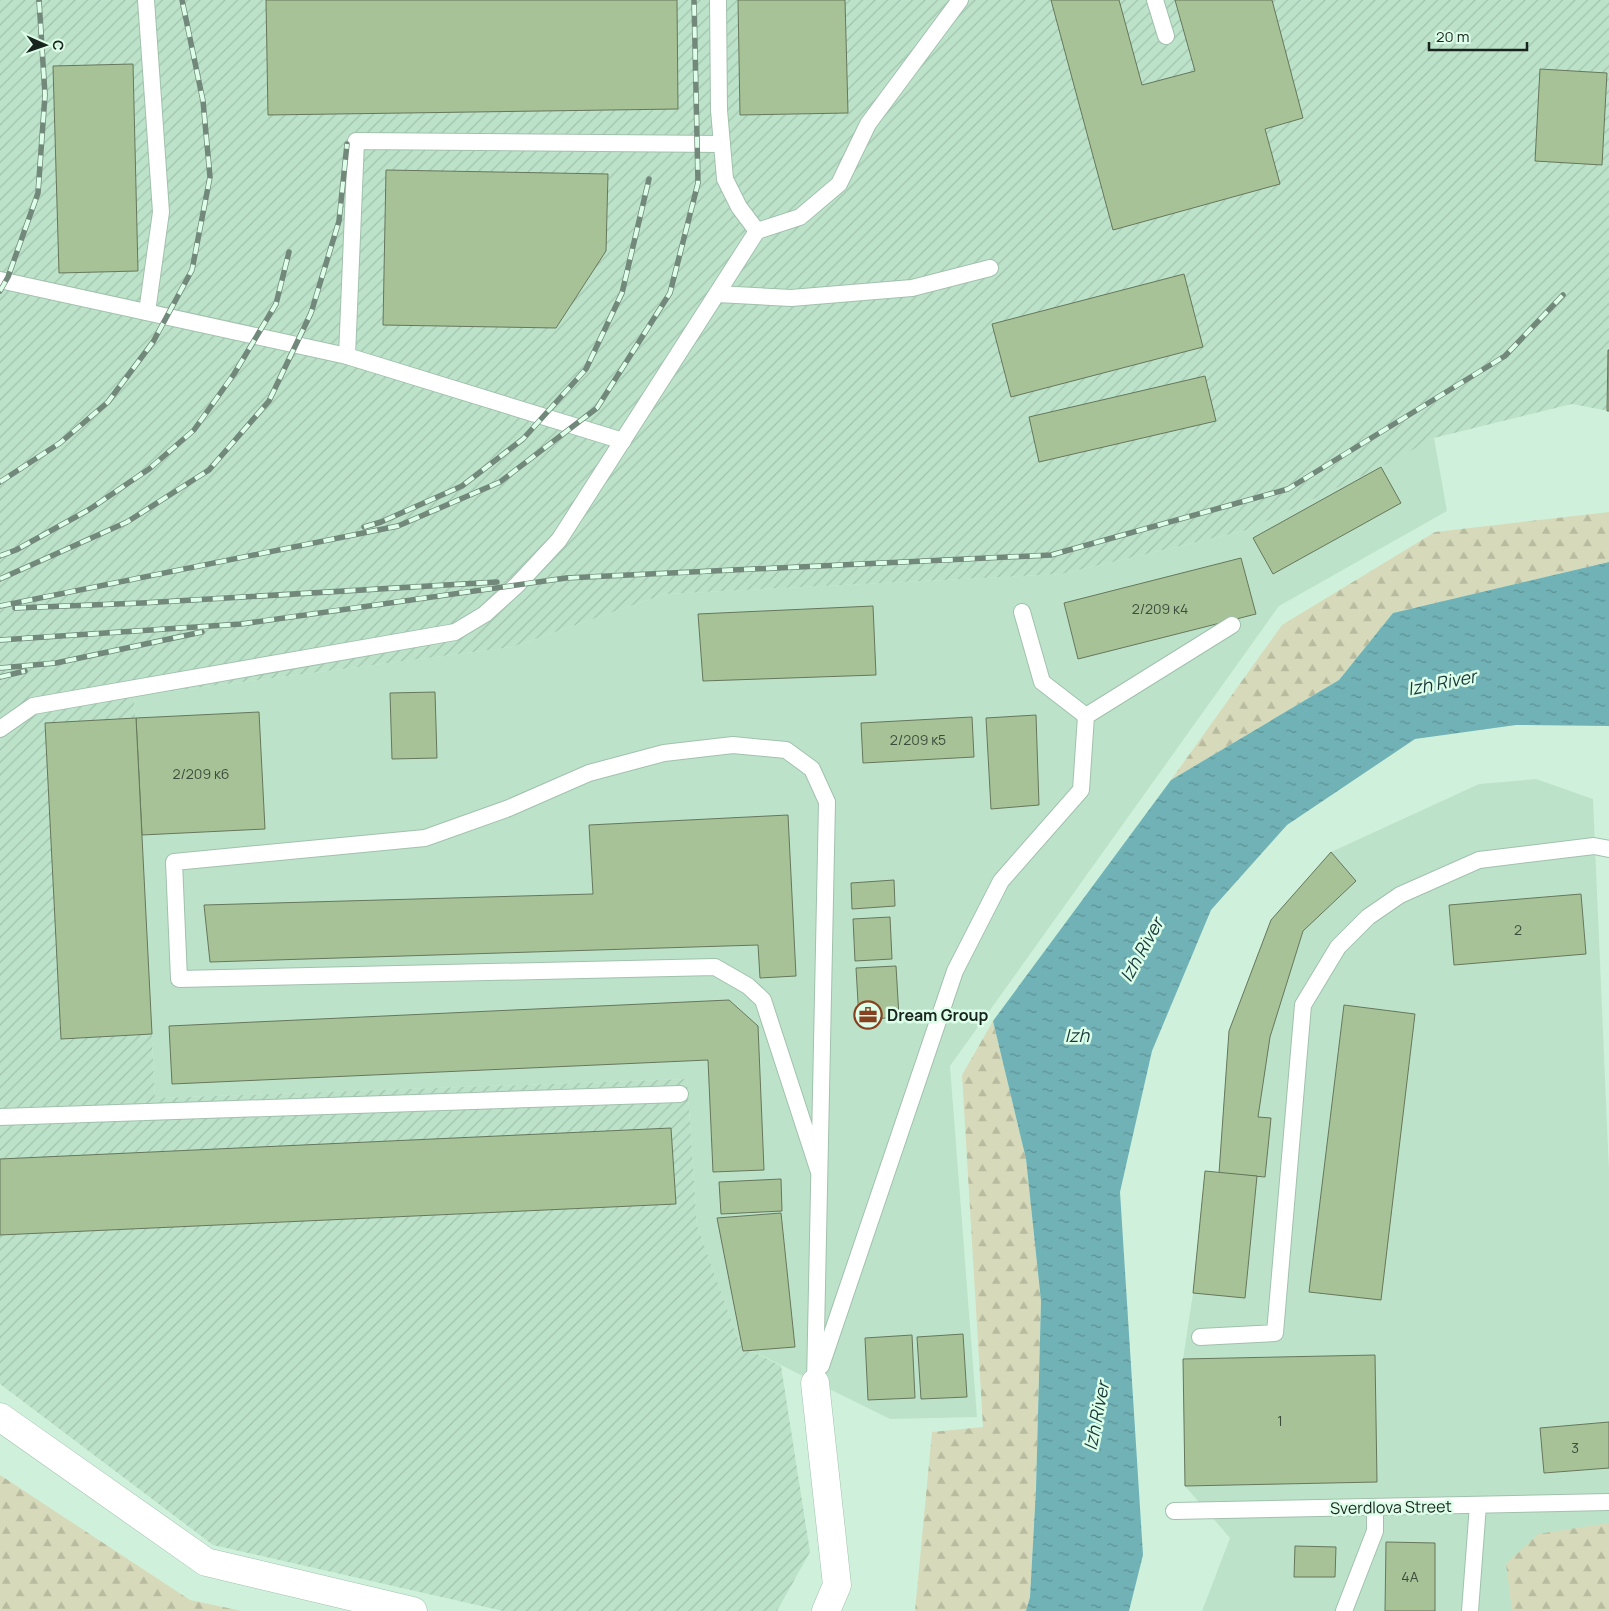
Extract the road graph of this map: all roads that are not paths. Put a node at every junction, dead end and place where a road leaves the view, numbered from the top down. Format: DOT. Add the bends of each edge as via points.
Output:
graph roads {
  1 [pos="146,0"];
  2 [pos="718,0"];
  3 [pos="960,0"];
  4 [pos="1155,0"];
  5 [pos="1166,36"];
  6 [pos="722,144"];
  7 [pos="757,230"];
  8 [pos="990,268"];
  9 [pos="0,280"];
  10 [pos="717,294"];
  11 [pos="147,312"];
  12 [pos="347,356"];
  13 [pos="623,441"];
  14 [pos="1022,612"];
  15 [pos="1232,625"];
  16 [pos="1086,716"];
  17 [pos="0,730"];
  18 [pos="1609,849"];
  19 [pos="680,1094"];
  20 [pos="0,1117"];
  21 [pos="819,1172"];
  22 [pos="1200,1337"];
  23 [pos="815,1383"];
  24 [pos="0,1417"];
  25 [pos="1609,1502"];
  26 [pos="1478,1505"];
  27 [pos="1375,1507"];
  28 [pos="1174,1512"];
  29 [pos="413,1611"];
  30 [pos="826,1611"];
  31 [pos="1344,1611"];
  32 [pos="1470,1611"];
  1 -- 11 [label="lane" via="161,212"];
  2 -- 6 [label="lane"];
  3 -- 7 [label="lane" via="868,124 839,184 800,216"];
  4 -- 5 [label="lane"];
  6 -- 7 [label="lane" via="725,179 739,207"];
  6 -- 12 [label="lane" via="356,141"];
  7 -- 10 [label="lane"];
  8 -- 10 [label="lane" via="912,288 791,298"];
  9 -- 11 [label="lane"];
  10 -- 13 [label="lane"];
  11 -- 12 [label="lane"];
  12 -- 13 [label="lane"];
  13 -- 17 [label="lane" via="559,540 485,614 456,632 33,706"];
  14 -- 16 [label="lane" via="1042,682"];
  15 -- 16 [label="lane"];
  16 -- 23 [label="lane" via="1081,790 1001,881 955,971"];
  18 -- 22 [label="lane" via="1594,846 1479,860 1400,895 1368,917 1338,946 1304,1005 1275,1333"];
  19 -- 20 [label="lane"];
  21 -- 21 [label="lane" via="763,1000 748,986 715,967 179,979 174,862 425,838 509,808 589,773 664,753 733,745 786,750 812,769 827,802"];
  21 -- 23 [label="lane"];
  23 -- 30 [label="street" via="838,1585"];
  24 -- 29 [label="street" via="206,1562"];
  25 -- 26 [label="lane, Sverdlova Street"];
  26 -- 27 [label="lane, Sverdlova Street"];
  26 -- 32 [label="lane"];
  27 -- 28 [label="lane, Sverdlova Street"];
  27 -- 31 [label="lane" via="1375,1531"];
}
